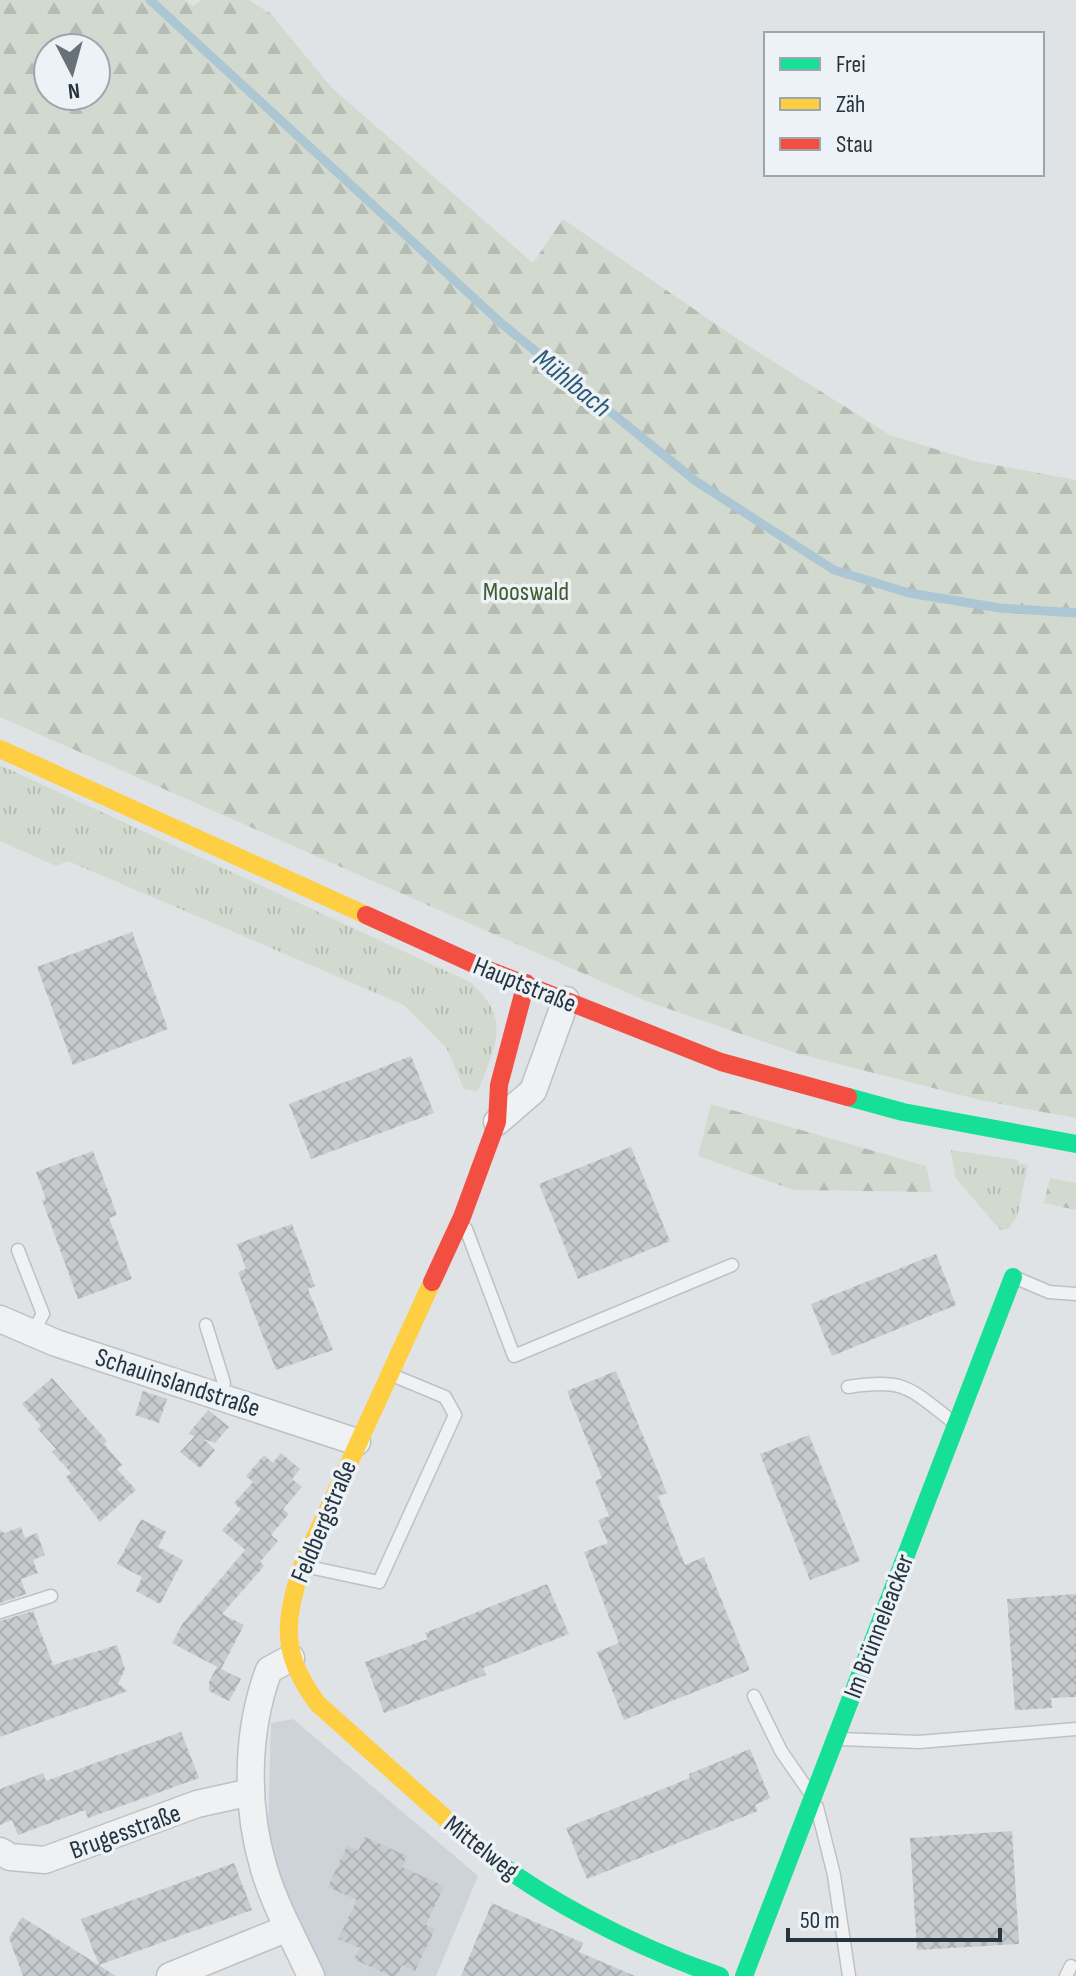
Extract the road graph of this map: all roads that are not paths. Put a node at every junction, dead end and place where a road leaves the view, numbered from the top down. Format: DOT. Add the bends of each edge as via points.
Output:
graph roads {
  1 [pos="0,749"];
  2 [pos="526,983"];
  3 [pos="566,1000"];
  4 [pos="497,1122"];
  5 [pos="1076,1144"];
  6 [pos="462,1217"];
  7 [pos="18,1250"];
  8 [pos="732,1265"];
  9 [pos="1013,1277"];
  10 [pos="1076,1294"];
  11 [pos="0,1319"];
  12 [pos="206,1325"];
  13 [pos="32,1333"];
  14 [pos="389,1374"];
  15 [pos="848,1387"];
  16 [pos="219,1395"];
  17 [pos="956,1423"];
  18 [pos="357,1442"];
  19 [pos="302,1566"];
  20 [pos="51,1596"];
  21 [pos="0,1612"];
  22 [pos="291,1658"];
  23 [pos="754,1696"];
  24 [pos="1076,1729"];
  25 [pos="836,1739"];
  26 [pos="251,1792"];
  27 [pos="813,1797"];
  28 [pos="0,1851"];
  29 [pos="288,1928"];
  30 [pos="170,1976"];
  31 [pos="311,1976"];
  32 [pos="720,1976"];
  33 [pos="744,1976"];
  34 [pos="849,1976"];
  1 -- 2 [label="street, Hauptstraße"];
  2 -- 3 [label="street, Hauptstraße"];
  2 -- 4 [label="street, Feldbergstraße" via="499,1085"];
  3 -- 4 [label="street, Feldbergstraße" via="533,1091"];
  3 -- 5 [label="street, Hauptstraße" via="735,1066 830,1094"];
  4 -- 6 [label="street, Feldbergstraße"];
  6 -- 8 [label="lane" via="514,1356"];
  6 -- 14 [label="street, Feldbergstraße"];
  7 -- 13 [label="lane" via="43,1314"];
  9 -- 10 [label="lane" via="1049,1292"];
  9 -- 17 [label="street, Im Brünneleacker"];
  11 -- 13 [label="street, Schauinslandstraße"];
  12 -- 16 [label="lane" via="224,1383"];
  13 -- 16 [label="street, Schauinslandstraße"];
  14 -- 18 [label="street, Feldbergstraße"];
  14 -- 19 [label="lane" via="445,1397 455,1415 440,1452 379,1582"];
  15 -- 17 [label="lane" via="906,1386"];
  16 -- 18 [label="street, Schauinslandstraße"];
  17 -- 25 [label="street, Im Brünneleacker"];
  18 -- 19 [label="street, Feldbergstraße"];
  19 -- 22 [label="street, Feldbergstraße" via="287,1631"];
  20 -- 21 [label="lane"];
  22 -- 26 [label="street" via="269,1670 256,1705"];
  22 -- 32 [label="street, Mittelweg" via="318,1704 496,1864 655,1954"];
  23 -- 27 [label="lane" via="781,1751"];
  24 -- 25 [label="lane" via="919,1742"];
  25 -- 27 [label="street, Im Brünneleacker"];
  26 -- 28 [label="street, Brugesstraße" via="197,1804 45,1860"];
  26 -- 29 [label="street" via="264,1868"];
  27 -- 33 [label="street, Im Brünneleacker"];
  27 -- 34 [label="lane" via="831,1861"];
  29 -- 30 [label="street"];
  29 -- 31 [label="street"];
}
